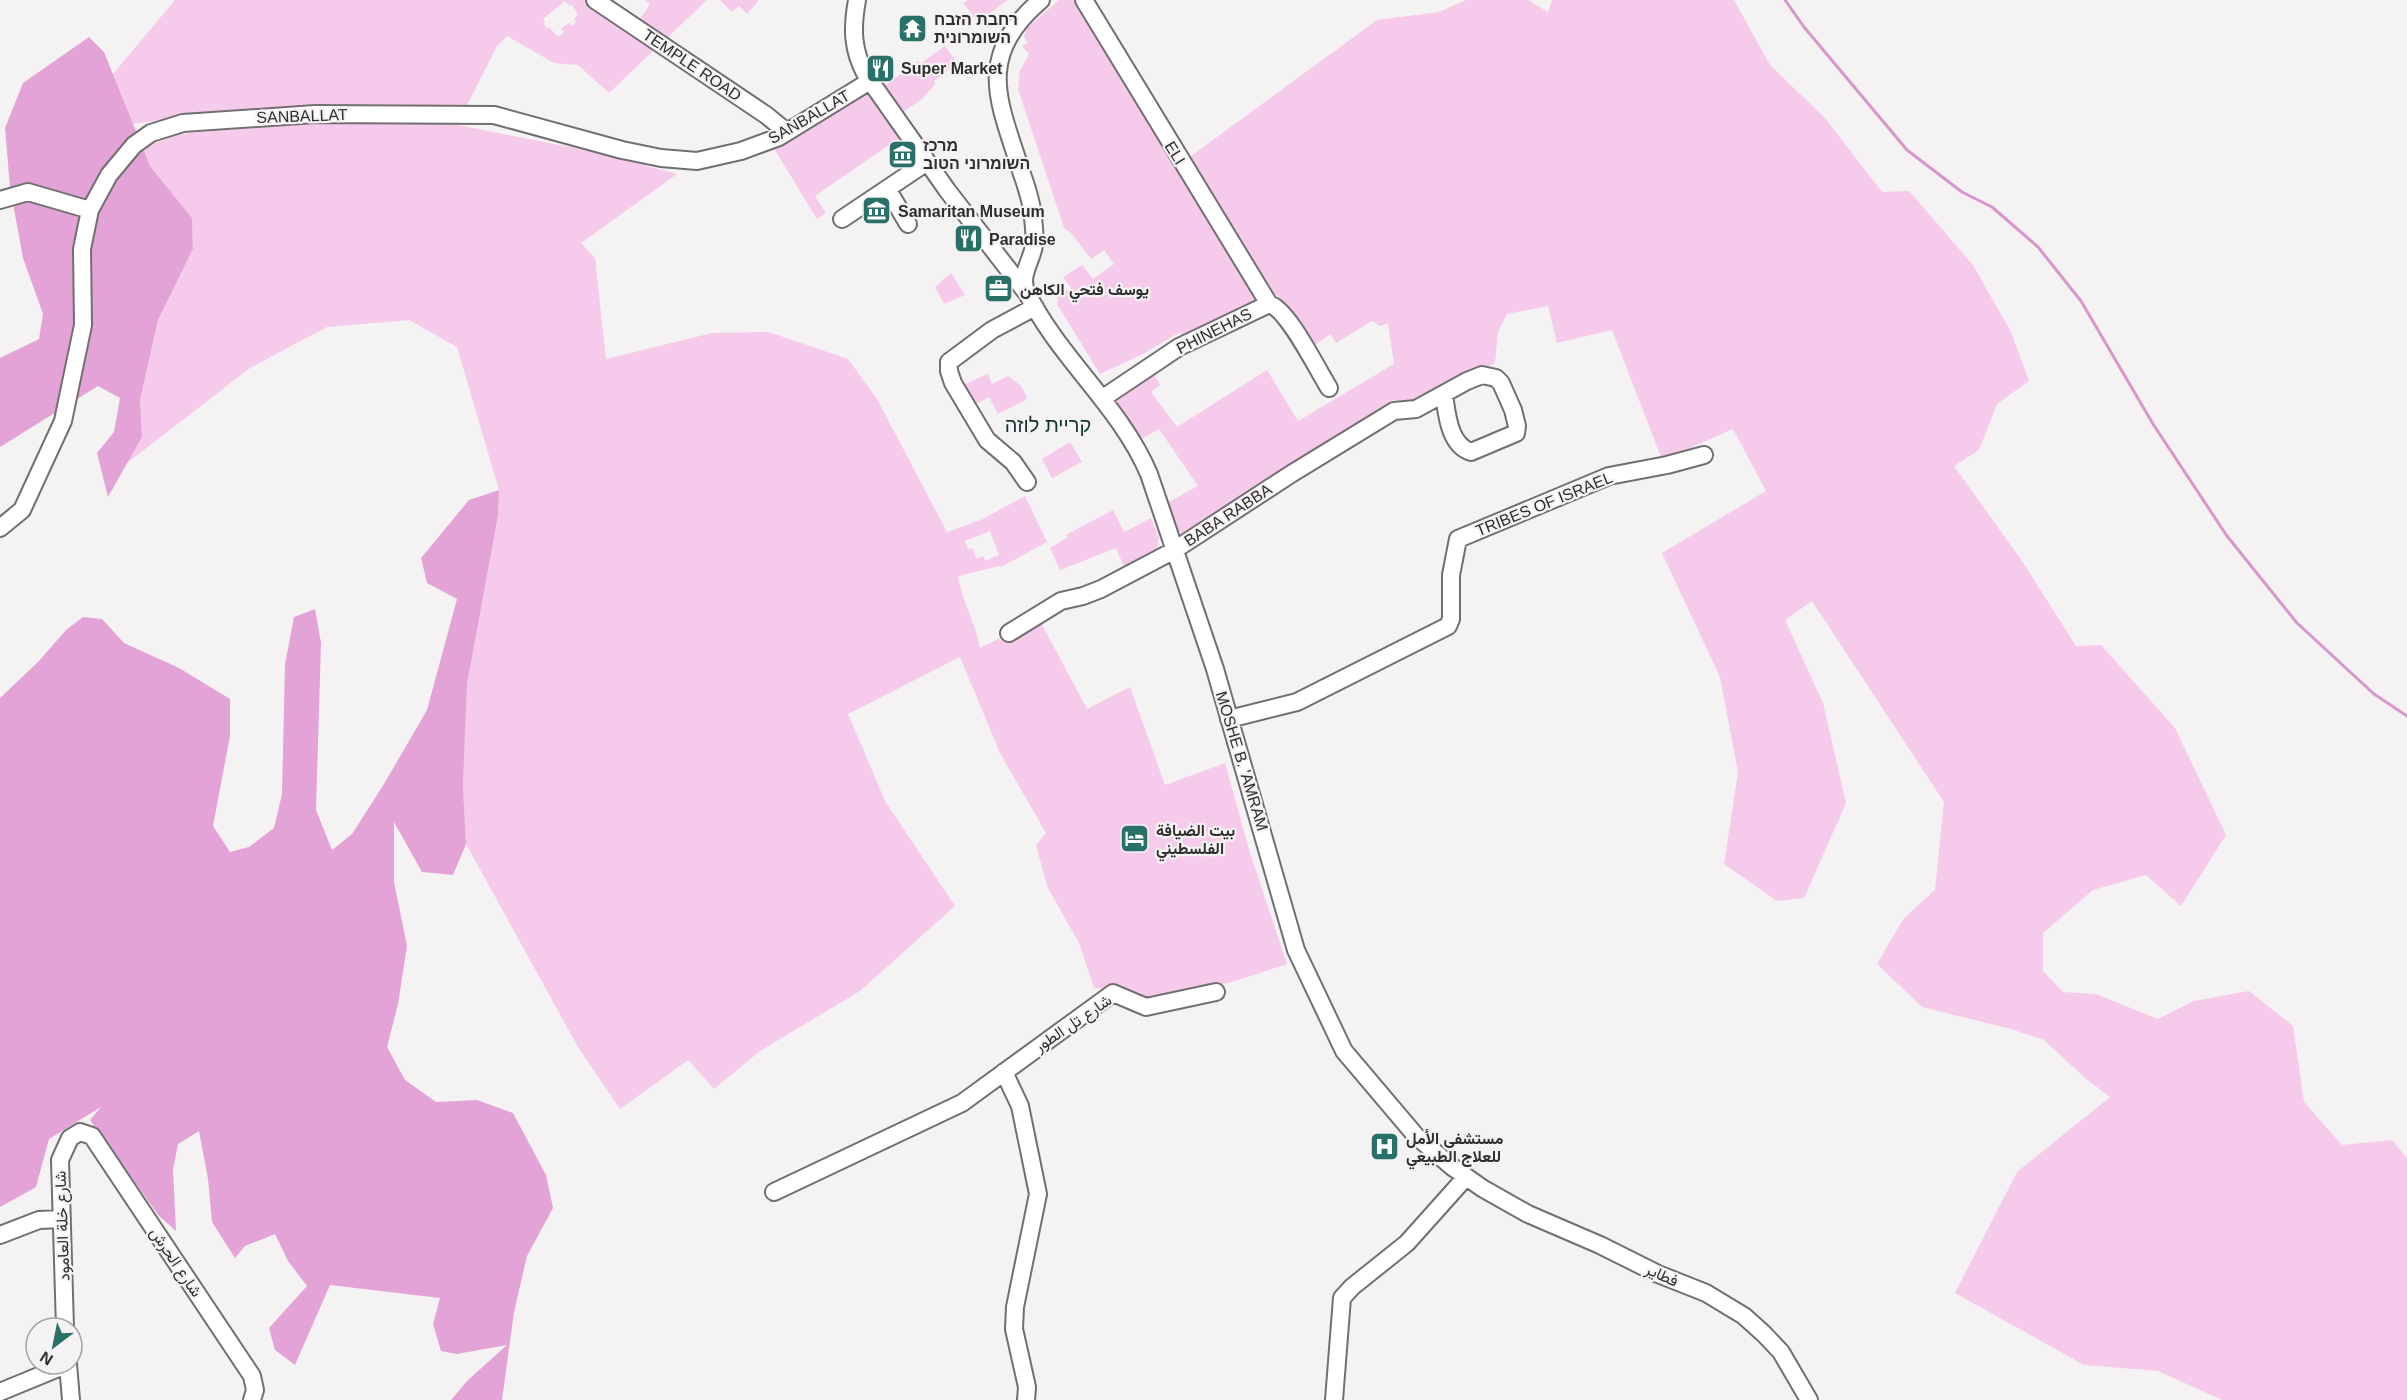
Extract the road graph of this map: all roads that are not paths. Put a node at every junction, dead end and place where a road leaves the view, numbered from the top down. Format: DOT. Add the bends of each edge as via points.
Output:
graph roads {
  1 [pos="595,0"];
  2 [pos="857,0"];
  3 [pos="1041,0"];
  4 [pos="1084,0"];
  5 [pos="870,81"];
  6 [pos="787,132"];
  7 [pos="927,162"];
  8 [pos="888,190"];
  9 [pos="0,200"];
  10 [pos="90,210"];
  11 [pos="842,219"];
  12 [pos="908,224"];
  13 [pos="1026,292"];
  14 [pos="1269,304"];
  15 [pos="1035,307"];
  16 [pos="1329,388"];
  17 [pos="1444,395"];
  18 [pos="1103,398"];
  19 [pos="1704,455"];
  20 [pos="1027,482"];
  21 [pos="0,528"];
  22 [pos="1173,550"];
  23 [pos="1009,633"];
  24 [pos="1229,718"];
  25 [pos="1216,992"];
  26 [pos="1004,1072"];
  27 [pos="80,1132"];
  28 [pos="1466,1177"];
  29 [pos="1482,1188"];
  30 [pos="774,1192"];
  31 [pos="62,1219"];
  32 [pos="0,1235"];
  33 [pos="65,1316"];
  34 [pos="39,1376"];
  35 [pos="69,1376"];
  36 [pos="0,1392"];
  37 [pos="71,1400"];
  38 [pos="252,1400"];
  39 [pos="1026,1400"];
  40 [pos="1334,1400"];
  41 [pos="1809,1400"];
  1 -- 6 [label="street, TEMPLE ROAD"];
  2 -- 5 [label="street, MOSHE B. 'AMRAM" via="854,46"];
  3 -- 13 [label="street" via="1009,35 997,74 1001,110 1033,213 1034,244 1023,282"];
  4 -- 14 [label="street, ELI"];
  5 -- 6 [label="street, SANBALLAT"];
  5 -- 7 [label="street, MOSHE B. 'AMRAM"];
  6 -- 10 [label="street, SANBALLAT" via="741,152 697,161 622,150 494,115 315,114 183,123 161,128 134,145 101,186"];
  7 -- 8 [label="street"];
  7 -- 13 [label="street, MOSHE B. 'AMRAM"];
  8 -- 11 [label="street"];
  8 -- 12 [label="street"];
  9 -- 10 [label="street" via="28,192"];
  10 -- 21 [label="street, SANBALLAT" via="82,249 83,326 63,422 22,510"];
  13 -- 15 [label="street, MOSHE B. 'AMRAM"];
  14 -- 16 [label="street, PHINEHAS" via="1288,321"];
  14 -- 18 [label="street, PHINEHAS" via="1179,346"];
  15 -- 18 [label="street, MOSHE B. 'AMRAM"];
  15 -- 20 [label="street" via="992,330 949,362 953,384 987,440 1013,462"];
  17 -- 17 [label="street, BABA RABBA" via="1453,434 1466,450 1471,452 1516,433 1513,410 1496,378 1482,375"];
  17 -- 22 [label="street, BABA RABBA" via="1416,409 1394,411"];
  18 -- 22 [label="street, MOSHE B. 'AMRAM" via="1146,467"];
  19 -- 24 [label="street, TRIBES OF ISRAEL" via="1609,476 1458,539 1448,626 1298,702"];
  22 -- 23 [label="street, BABA RABBA" via="1101,589 1061,601"];
  22 -- 24 [label="street, MOSHE B. 'AMRAM"];
  24 -- 28 [label="street, MOSHE B. 'AMRAM" via="1296,950 1340,1044 1416,1136"];
  25 -- 26 [label="street, شارع تل الطور" via="1146,1007 1113,993"];
  26 -- 30 [label="street" via="962,1103"];
  26 -- 39 [label="street" via="1020,1106 1038,1194 1015,1307 1014,1329"];
  27 -- 31 [label="street, شارع خلة العامود" via="70,1138 60,1160"];
  27 -- 38 [label="street, شارع الحرش" via="92,1137 252,1376"];
  28 -- 29 [label="street, MOSHE B. 'AMRAM"];
  28 -- 40 [label="street" via="1407,1243 1342,1298"];
  29 -- 41 [label="street, فطاير" via="1527,1214 1727,1304 1755,1324 1777,1347"];
  31 -- 32 [label="street" via="39,1220"];
  31 -- 33 [label="street, شارع خلة العامود"];
  34 -- 36 [label="street"];
  35 -- 37 [label="street"];
}
